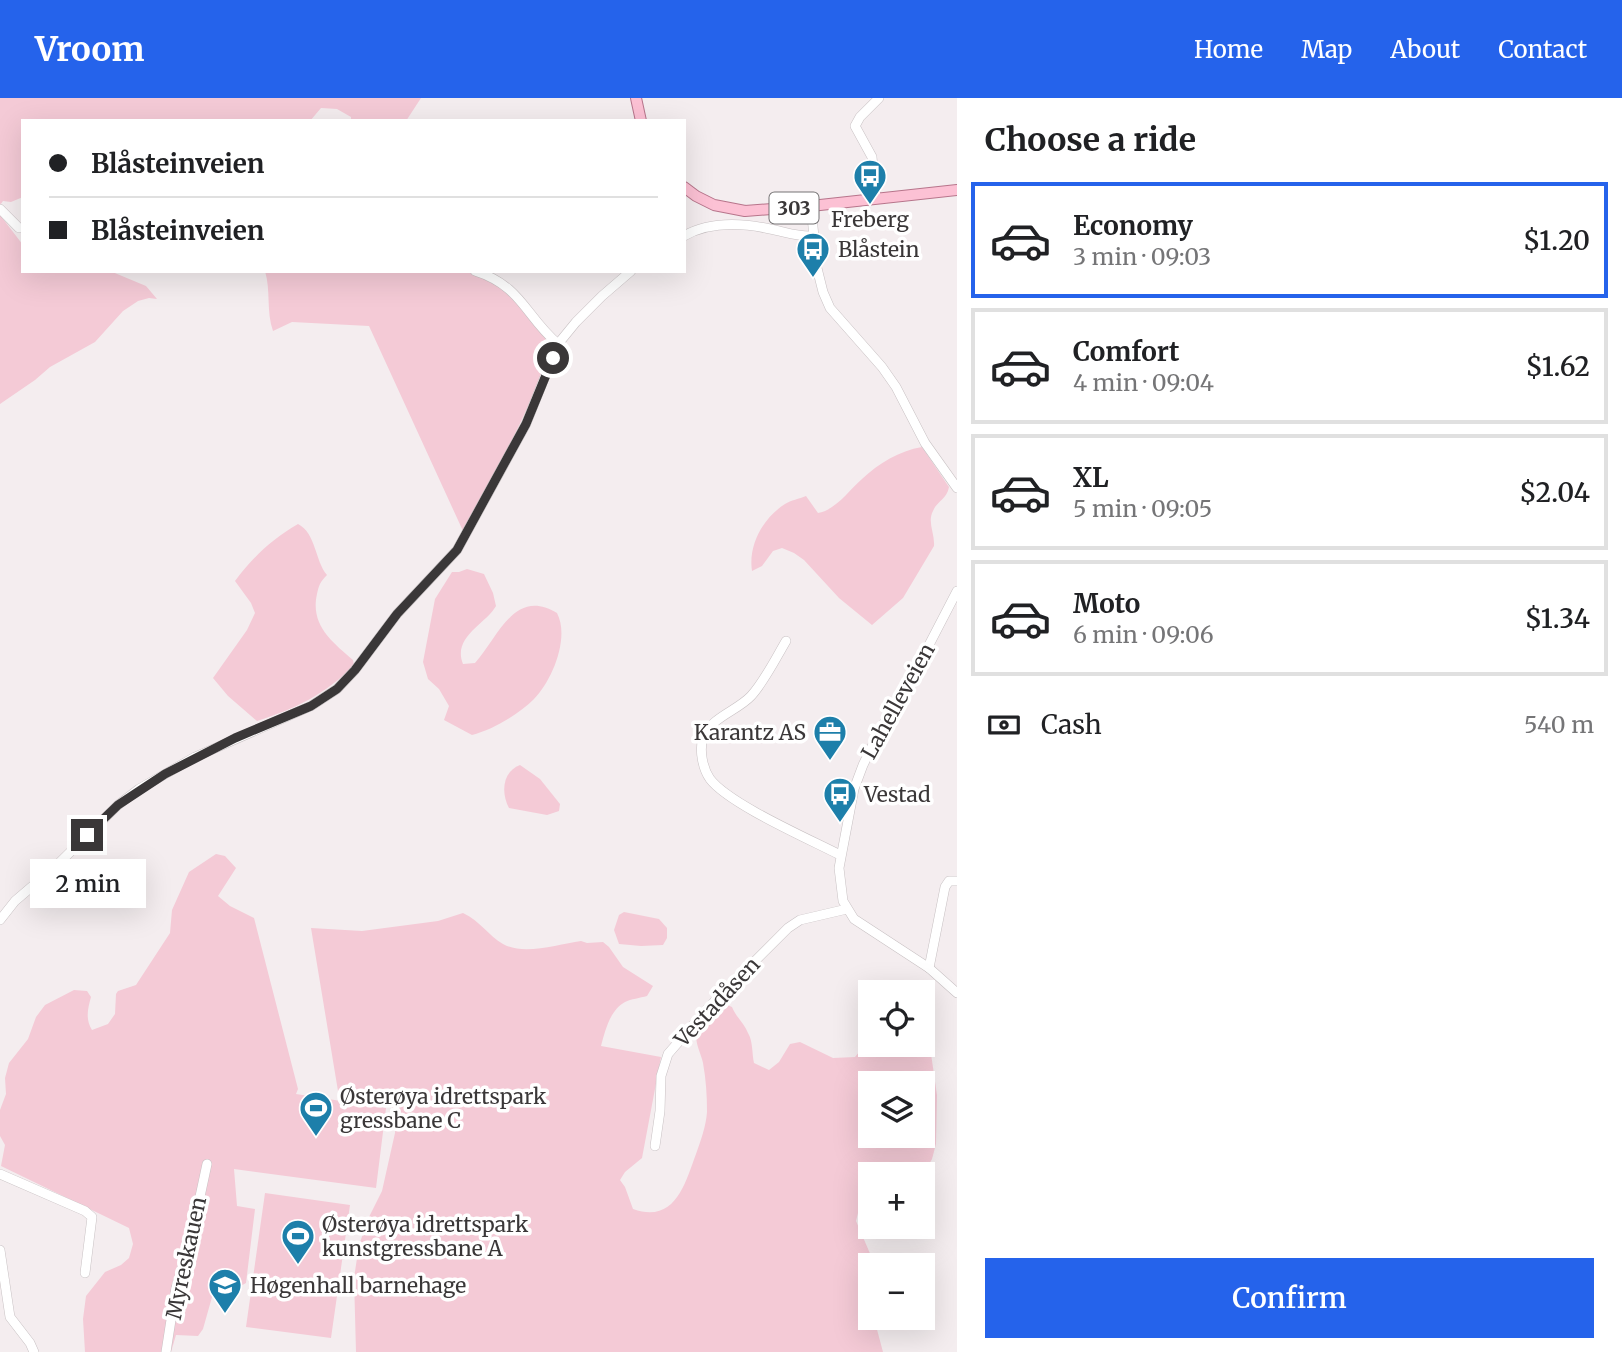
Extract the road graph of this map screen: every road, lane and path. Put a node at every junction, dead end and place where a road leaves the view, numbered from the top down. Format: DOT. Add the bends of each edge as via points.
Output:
graph roads {
  1 [pos="636,98"];
  2 [pos="878,98"];
  3 [pos="641,119"];
  4 [pos="686,188"];
  5 [pos="957,190"];
  6 [pos="876,198"];
  7 [pos="811,206"];
  8 [pos="0,209"];
  9 [pos="19,228"];
  10 [pos="686,235"];
  11 [pos="813,236"];
  12 [pos="480,273"];
  13 [pos="629,273"];
  14 [pos="558,344"];
  15 [pos="957,488"];
  16 [pos="957,591"];
  17 [pos="786,642"];
  18 [pos="840,855"];
  19 [pos="957,881"];
  20 [pos="847,909"];
  21 [pos="0,920"];
  22 [pos="929,968"];
  23 [pos="957,993"];
  24 [pos="655,1146"];
  25 [pos="207,1164"];
  26 [pos="0,1174"];
  27 [pos="0,1250"];
  28 [pos="85,1273"];
  29 [pos="34,1352"];
  30 [pos="166,1352"];
  1 -- 3 [label="main road"];
  2 -- 6 [label="street" via="855,126 872,157"];
  4 -- 7 [label="main road, 303" via="702,200 730,209"];
  5 -- 6 [label="main road, 303"];
  6 -- 7 [label="main road, 303"];
  7 -- 11 [label="street"];
  8 -- 9 [label="street"];
  10 -- 11 [label="street" via="714,225 740,224"];
  11 -- 15 [label="street" via="830,309 882,367"];
  12 -- 14 [label="street" via="506,285"];
  13 -- 14 [label="street"];
  14 -- 21 [label="street" via="526,424 457,550 397,614 337,689 139,789 15,901"];
  16 -- 18 [label="street, Lahelleveien" via="870,747 854,789"];
  17 -- 18 [label="street" via="751,696 725,713 703,737 702,759 712,782 743,805"];
  18 -- 20 [label="street, Lahelleveien" via="839,884"];
  19 -- 22 [label="street" via="949,881 945,887"];
  20 -- 22 [label="street" via="865,927"];
  20 -- 24 [label="street, Vestadåsen" via="800,920 788,928 668,1054 661,1076"];
  22 -- 23 [label="street"];
  25 -- 30 [label="street, Myreskauen"];
  26 -- 28 [label="street" via="92,1217"];
  27 -- 29 [label="street" via="10,1317"];
}
